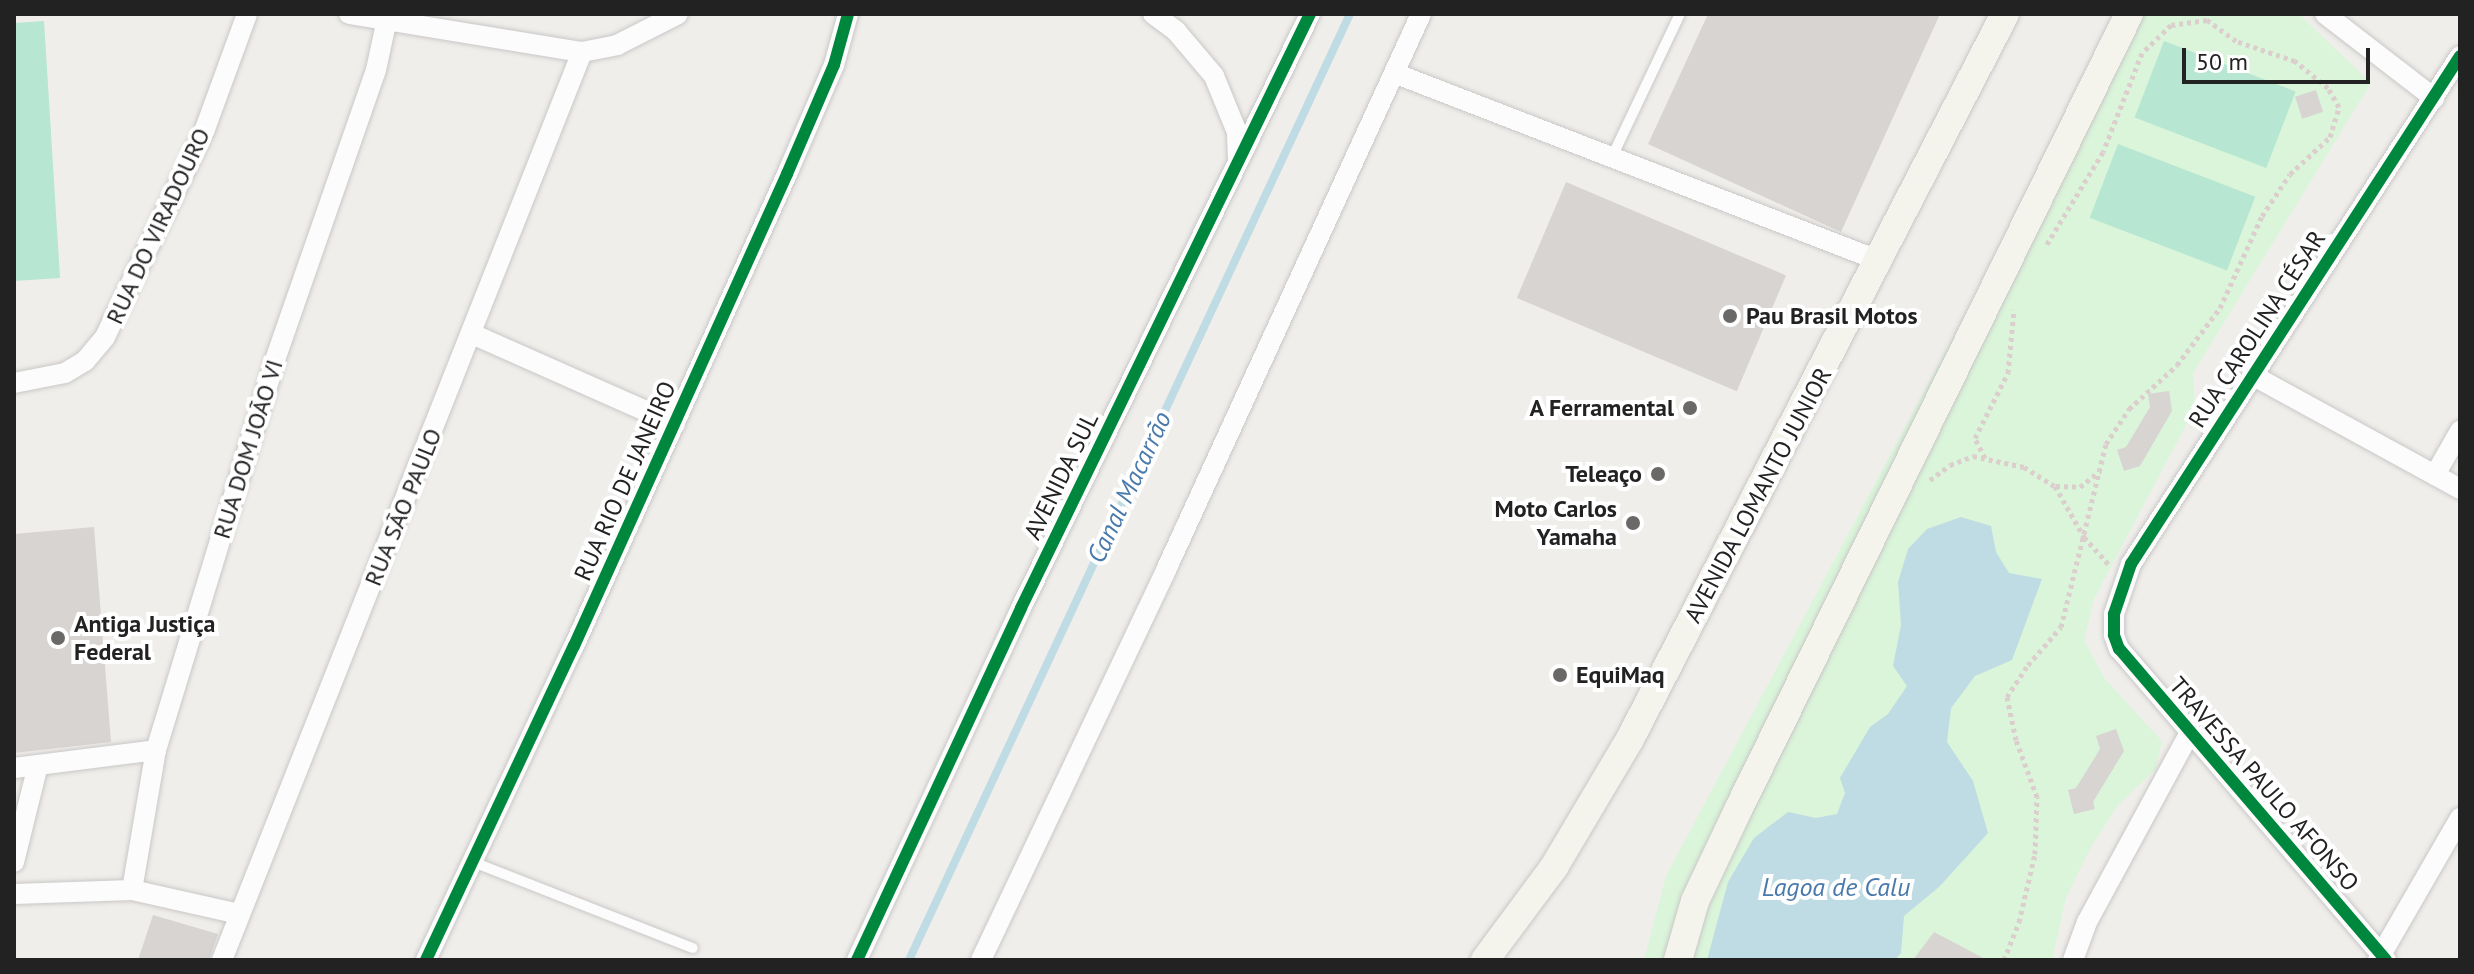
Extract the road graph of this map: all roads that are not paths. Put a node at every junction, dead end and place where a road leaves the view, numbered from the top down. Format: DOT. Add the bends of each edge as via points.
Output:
graph roads {
  1 [pos="247,14"];
  2 [pos="349,14"];
  3 [pos="678,14"];
  4 [pos="848,14"];
  5 [pos="1153,14"];
  6 [pos="1310,14"];
  7 [pos="1421,14"];
  8 [pos="1680,14"];
  9 [pos="2005,14"];
  10 [pos="2129,14"];
  11 [pos="2325,14"];
  12 [pos="388,18"];
  13 [pos="645,23"];
  14 [pos="582,52"];
  15 [pos="2457,68"];
  16 [pos="1394,73"];
  17 [pos="2434,98"];
  18 [pos="1612,157"];
  19 [pos="1238,161"];
  20 [pos="1880,261"];
  21 [pos="472,334"];
  22 [pos="2252,375"];
  23 [pos="14,383"];
  24 [pos="675,424"];
  25 [pos="2460,431"];
  26 [pos="2435,475"];
  27 [pos="2460,489"];
  28 [pos="2114,635"];
  29 [pos="2190,732"];
  30 [pos="156,750"];
  31 [pos="38,765"];
  32 [pos="14,768"];
  33 [pos="2460,818"];
  34 [pos="14,862"];
  35 [pos="473,862"];
  36 [pos="132,890"];
  37 [pos="14,894"];
  38 [pos="239,914"];
  39 [pos="693,948"];
  40 [pos="2381,958"];
  41 [pos="222,960"];
  42 [pos="426,960"];
  43 [pos="857,960"];
  44 [pos="981,960"];
  45 [pos="1485,960"];
  46 [pos="1678,960"];
  47 [pos="2073,960"];
  1 -- 23 [label="street, RUA DO VIRADOURO" via="205,129 105,337 85,361 65,373"];
  2 -- 12 [label="street"];
  3 -- 13 [label="street"];
  4 -- 24 [label="street, RUA RIO DE JANEIRO" via="818,106"];
  5 -- 19 [label="street" via="1176,31 1214,76 1237,132"];
  6 -- 19 [label="street, AVENIDA SUL"];
  7 -- 16 [label="street"];
  8 -- 18 [label="lane"];
  9 -- 20 [label="main road, AVENIDA LOMANTO JUNIOR"];
  10 -- 46 [label="main road" via="1739,808 1695,901"];
  11 -- 17 [label="street"];
  12 -- 14 [label="street"];
  12 -- 30 [label="street, RUA DOM JOÃO VI" via="345,168 275,360"];
  13 -- 14 [label="street" via="617,45"];
  14 -- 21 [label="street, RUA SÃO PAULO"];
  15 -- 17 [label="street, RUA CAROLINA CÉSAR"];
  16 -- 18 [label="street"];
  16 -- 44 [label="street"];
  17 -- 22 [label="street, RUA CAROLINA CÉSAR"];
  18 -- 20 [label="street"];
  19 -- 43 [label="street, AVENIDA SUL"];
  20 -- 45 [label="main road, AVENIDA LOMANTO JUNIOR" via="1630,739 1554,867"];
  21 -- 24 [label="street"];
  21 -- 38 [label="street, RUA SÃO PAULO"];
  22 -- 26 [label="street"];
  22 -- 28 [label="street, RUA CAROLINA CÉSAR" via="2131,564 2114,614"];
  24 -- 35 [label="street, RUA RIO DE JANEIRO"];
  25 -- 26 [label="street"];
  26 -- 27 [label="street"];
  28 -- 29 [label="street, TRAVESSA PAULO AFONSO" via="2119,649"];
  29 -- 40 [label="street, TRAVESSA PAULO AFONSO"];
  29 -- 47 [label="street" via="2087,922"];
  30 -- 31 [label="street"];
  30 -- 36 [label="street, RUA DOM JOÃO VI"];
  31 -- 32 [label="street"];
  31 -- 34 [label="street"];
  33 -- 40 [label="street"];
  35 -- 39 [label="lane"];
  35 -- 42 [label="street, RUA RIO DE JANEIRO"];
  36 -- 37 [label="street"];
  36 -- 38 [label="street"];
  38 -- 41 [label="street, RUA SÃO PAULO"];
}
